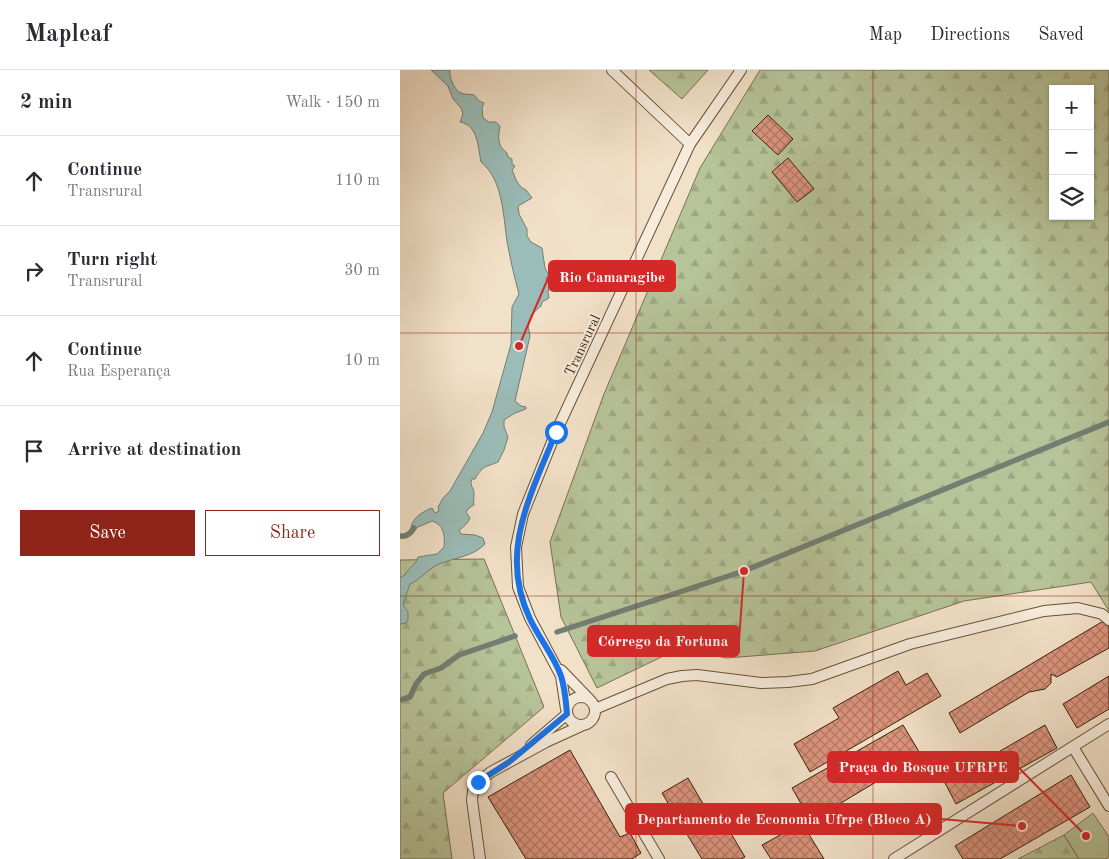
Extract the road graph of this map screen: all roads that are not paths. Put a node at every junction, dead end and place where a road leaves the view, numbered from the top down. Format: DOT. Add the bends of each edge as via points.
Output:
graph roads {
  1 [pos="612,70"];
  2 [pos="741,70"];
  3 [pos="746,70"];
  4 [pos="729,88"];
  5 [pos="690,144"];
  6 [pos="1109,620"];
  7 [pos="553,662"];
  8 [pos="594,705"];
  9 [pos="567,712"];
  10 [pos="1109,724"];
  11 [pos="580,726"];
  12 [pos="1073,747"];
  13 [pos="509,762"];
  14 [pos="611,777"];
  15 [pos="1109,806"];
  16 [pos="480,859"];
  17 [pos="659,859"];
  18 [pos="894,859"];
  1 -- 5 [label="lane"];
  2 -- 4 [label="lane"];
  3 -- 4 [label="lane"];
  4 -- 5 [label="lane, Transrural"];
  5 -- 7 [label="lane, Transrural" via="556,432 523,514 516,547 518,587"];
  6 -- 8 [label="lane" via="1102,614 1078,608 1044,611 910,644 812,679 761,683 682,676"];
  7 -- 8 [label="lane, Transrural"];
  7 -- 9 [label="lane, Transrural" via="561,676"];
  8 -- 9 [label="lane" via="584,697 575,698 568,705"];
  8 -- 11 [label="lane" via="592,721"];
  9 -- 11 [label="lane" via="572,723"];
  9 -- 13 [label="lane"];
  10 -- 12 [label="lane"];
  11 -- 13 [label="lane"];
  12 -- 15 [label="lane"];
  12 -- 18 [label="lane"];
  13 -- 16 [label="lane" via="478,782 473,791"];
  14 -- 17 [label="lane"];
}
